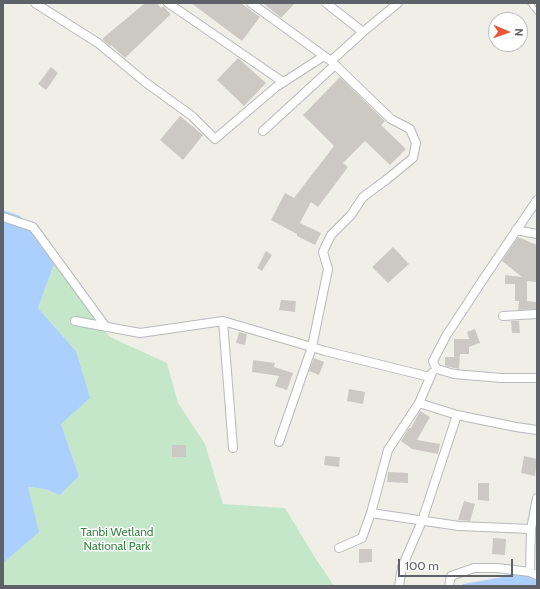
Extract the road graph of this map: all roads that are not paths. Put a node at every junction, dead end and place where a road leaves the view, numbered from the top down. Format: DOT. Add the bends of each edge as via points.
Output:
graph roads {
  1 [pos="35,3"];
  2 [pos="168,3"];
  3 [pos="251,3"];
  4 [pos="326,3"];
  5 [pos="398,3"];
  6 [pos="530,3"];
  7 [pos="537,12"];
  8 [pos="363,32"];
  9 [pos="324,56"];
  10 [pos="333,63"];
  11 [pos="283,82"];
  12 [pos="263,131"];
  13 [pos="537,200"];
  14 [pos="3,216"];
  15 [pos="516,230"];
  16 [pos="537,234"];
  17 [pos="537,314"];
  18 [pos="503,316"];
  19 [pos="75,321"];
  20 [pos="223,321"];
  21 [pos="106,327"];
  22 [pos="312,347"];
  23 [pos="435,366"];
  24 [pos="430,377"];
  25 [pos="537,378"];
  26 [pos="419,403"];
  27 [pos="457,414"];
  28 [pos="537,430"];
  29 [pos="279,442"];
  30 [pos="233,448"];
  31 [pos="537,498"];
  32 [pos="370,513"];
  33 [pos="422,521"];
  34 [pos="531,529"];
  35 [pos="339,548"];
  36 [pos="533,574"];
  37 [pos="399,586"];
  38 [pos="449,586"];
  1 -- 11 [label="street" via="98,43 192,116 215,139"];
  2 -- 11 [label="street"];
  3 -- 9 [label="street"];
  4 -- 8 [label="street"];
  5 -- 8 [label="street"];
  6 -- 7 [label="lane"];
  8 -- 10 [label="street"];
  9 -- 10 [label="street"];
  9 -- 11 [label="street"];
  10 -- 12 [label="street"];
  10 -- 22 [label="street" via="391,119 410,129 416,143 412,158 363,197 351,215 331,235 323,252 328,269"];
  13 -- 15 [label="street"];
  14 -- 21 [label="street" via="33,227"];
  15 -- 16 [label="street"];
  15 -- 23 [label="street" via="446,336 434,361"];
  17 -- 18 [label="street"];
  19 -- 21 [label="street"];
  20 -- 21 [label="street" via="140,333"];
  20 -- 22 [label="street"];
  20 -- 30 [label="street"];
  22 -- 24 [label="street"];
  22 -- 29 [label="street"];
  23 -- 24 [label="street"];
  23 -- 25 [label="street" via="454,374"];
  24 -- 26 [label="street"];
  26 -- 27 [label="street"];
  26 -- 32 [label="street" via="388,450"];
  27 -- 28 [label="street"];
  27 -- 33 [label="street"];
  31 -- 34 [label="street"];
  32 -- 33 [label="street"];
  32 -- 35 [label="street" via="362,538"];
  33 -- 34 [label="street" via="459,526"];
  33 -- 37 [label="street" via="402,567"];
  34 -- 36 [label="street"];
  36 -- 38 [label="street" via="497,568 474,568 451,576"];
}
